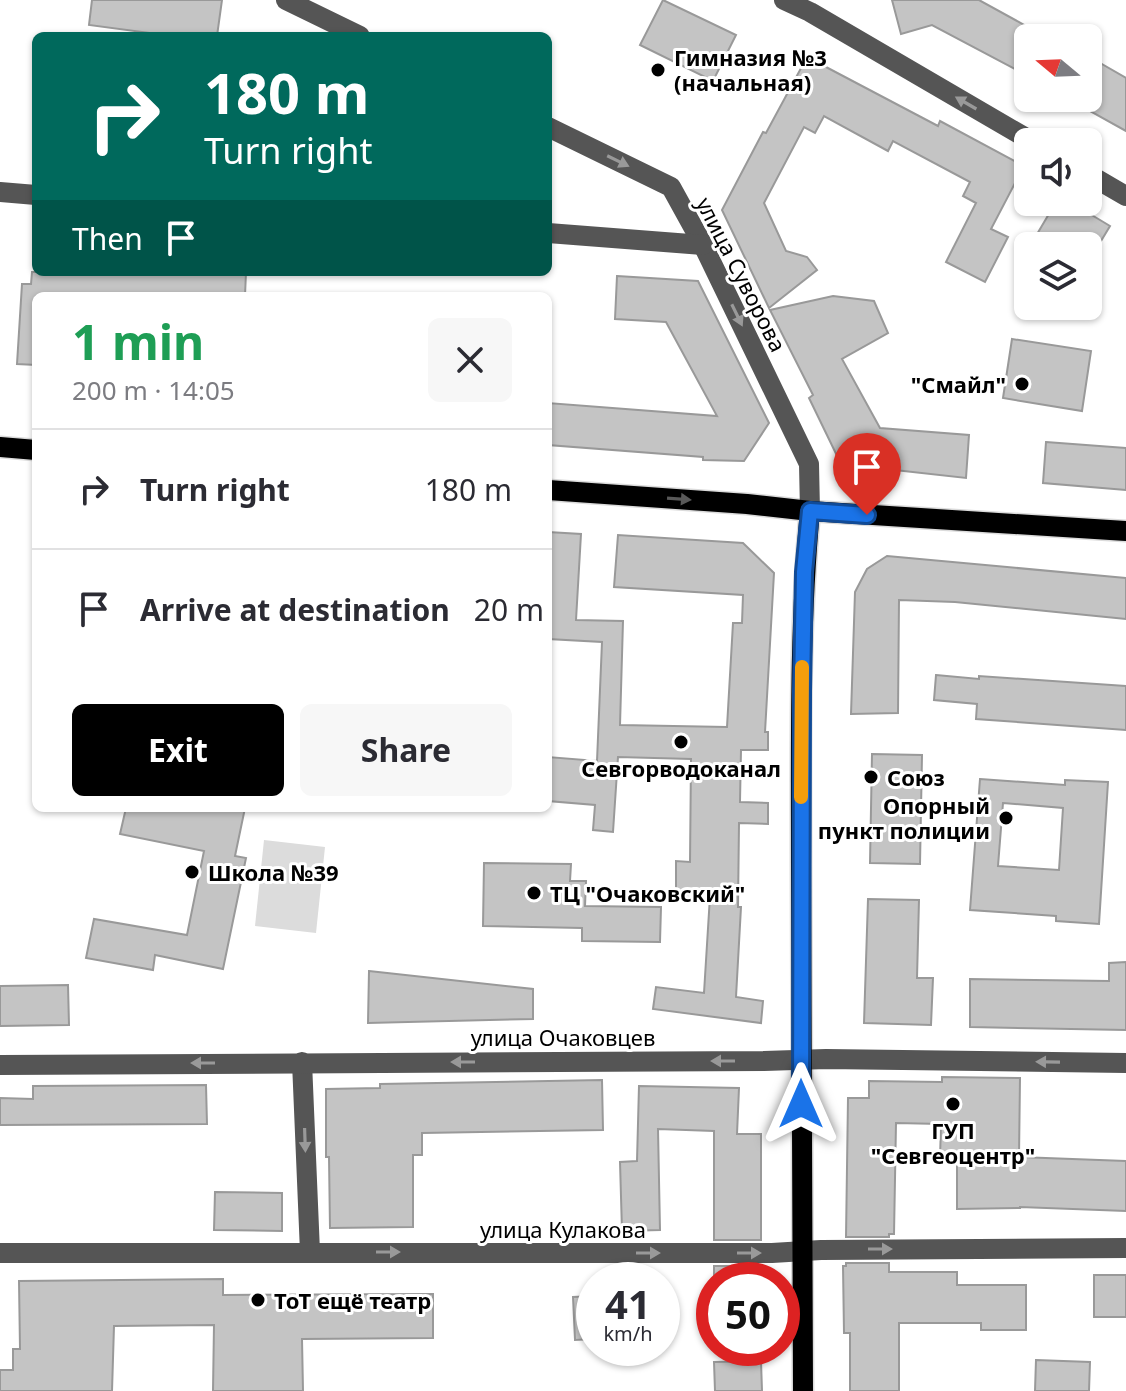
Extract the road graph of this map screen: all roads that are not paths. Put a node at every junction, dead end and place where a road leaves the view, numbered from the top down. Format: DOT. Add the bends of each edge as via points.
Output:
graph roads {
  1 [pos="286,0"];
  2 [pos="784,0"];
  3 [pos="352,32"];
  4 [pos="552,129"];
  5 [pos="1014,131"];
  6 [pos="1102,182"];
  7 [pos="0,192"];
  8 [pos="32,195"];
  9 [pos="1126,196"];
  10 [pos="552,233"];
  11 [pos="703,245"];
  12 [pos="0,447"];
  13 [pos="32,450"];
  14 [pos="552,490"];
  15 [pos="810,511"];
  16 [pos="1126,531"];
  17 [pos="801,1060"];
  18 [pos="302,1062"];
  19 [pos="1126,1063"];
  20 [pos="0,1065"];
  21 [pos="1126,1248"];
  22 [pos="802,1251"];
  23 [pos="310,1252"];
  24 [pos="0,1253"];
  25 [pos="803,1391"];
  1 -- 3 [label="street"];
  5 -- 2 [label="street, one-way"];
  4 -- 11 [label="street, улица Суворова, one-way" via="671,187"];
  6 -- 9 [label="street"];
  7 -- 8 [label="street"];
  10 -- 11 [label="street"];
  11 -- 15 [label="street, улица Суворова, one-way" via="809,464"];
  12 -- 13 [label="main road"];
  14 -- 15 [label="main road, one-way"];
  15 -- 16 [label="main road"];
  15 -- 17 [label="main road" via="802,691"];
  17 -- 18 [label="street, улица Очаковцев, one-way"];
  19 -- 17 [label="street, улица Очаковцев, one-way"];
  17 -- 22 [label="main road"];
  18 -- 20 [label="street, улица Очаковцев, one-way"];
  18 -- 23 [label="street, one-way"];
  22 -- 21 [label="street, улица Кулакова, one-way"];
  23 -- 22 [label="street, улица Кулакова, one-way"];
  22 -- 25 [label="main road"];
  23 -- 24 [label="street, улица Кулакова"];
}
